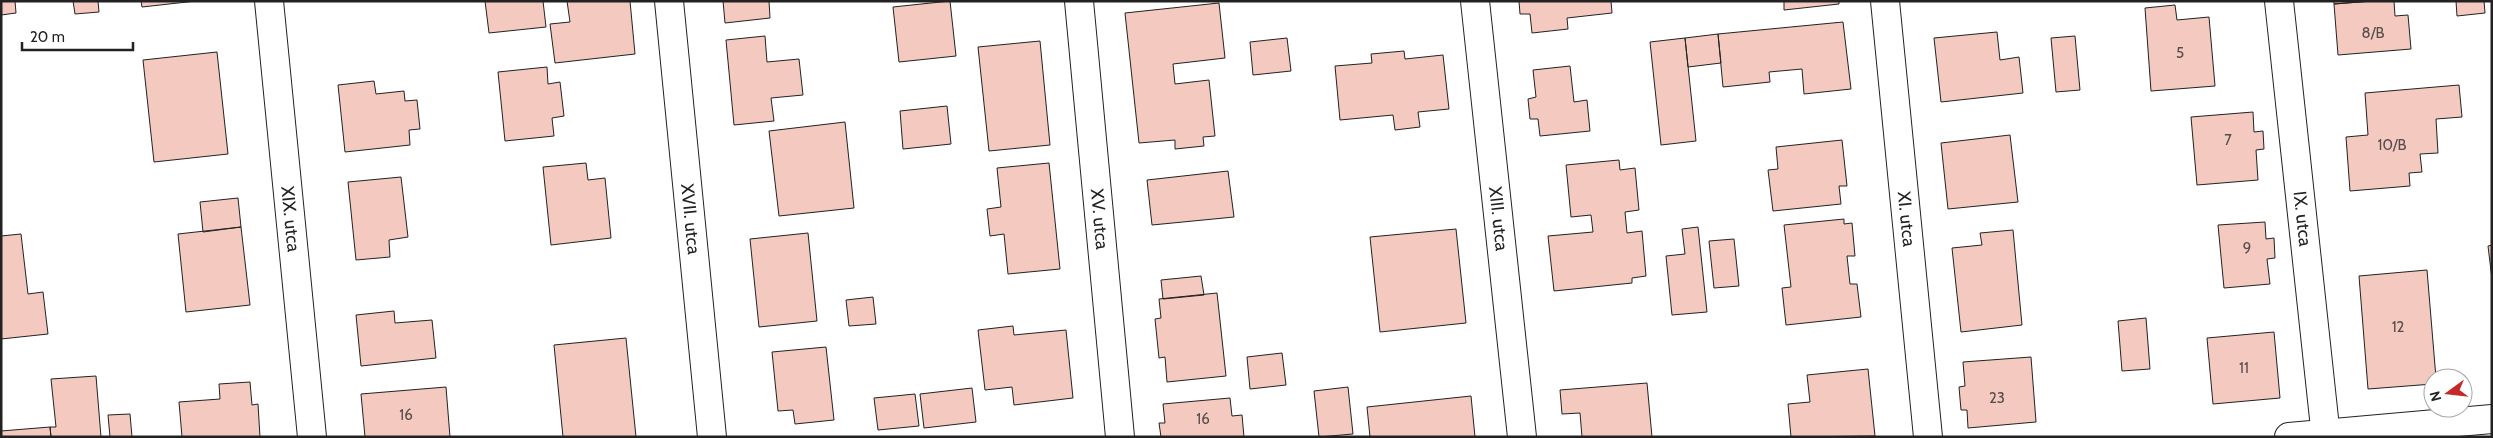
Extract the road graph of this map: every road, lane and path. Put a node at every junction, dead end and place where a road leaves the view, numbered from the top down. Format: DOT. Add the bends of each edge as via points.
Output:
graph roads {
  1 [pos="269,1"];
  2 [pos="670,1"];
  3 [pos="1079,1"];
  4 [pos="1475,1"];
  5 [pos="1885,1"];
  6 [pos="2279,1"];
  7 [pos="2492,420"];
  8 [pos="2325,435"];
  9 [pos="312,437"];
  10 [pos="712,437"];
  11 [pos="1120,437"];
  12 [pos="1522,437"];
  13 [pos="1928,437"];
  14 [pos="2289,437"];
  1 -- 9 [label="street, XIX. utca"];
  2 -- 10 [label="street, XVII. utca"];
  3 -- 11 [label="street, XV. utca"];
  4 -- 12 [label="street, XIII. utca"];
  5 -- 13 [label="street, XI. utca"];
  6 -- 8 [label="street, IX. utca"];
  7 -- 8 [label="street"];
  8 -- 14 [label="street"];
}
